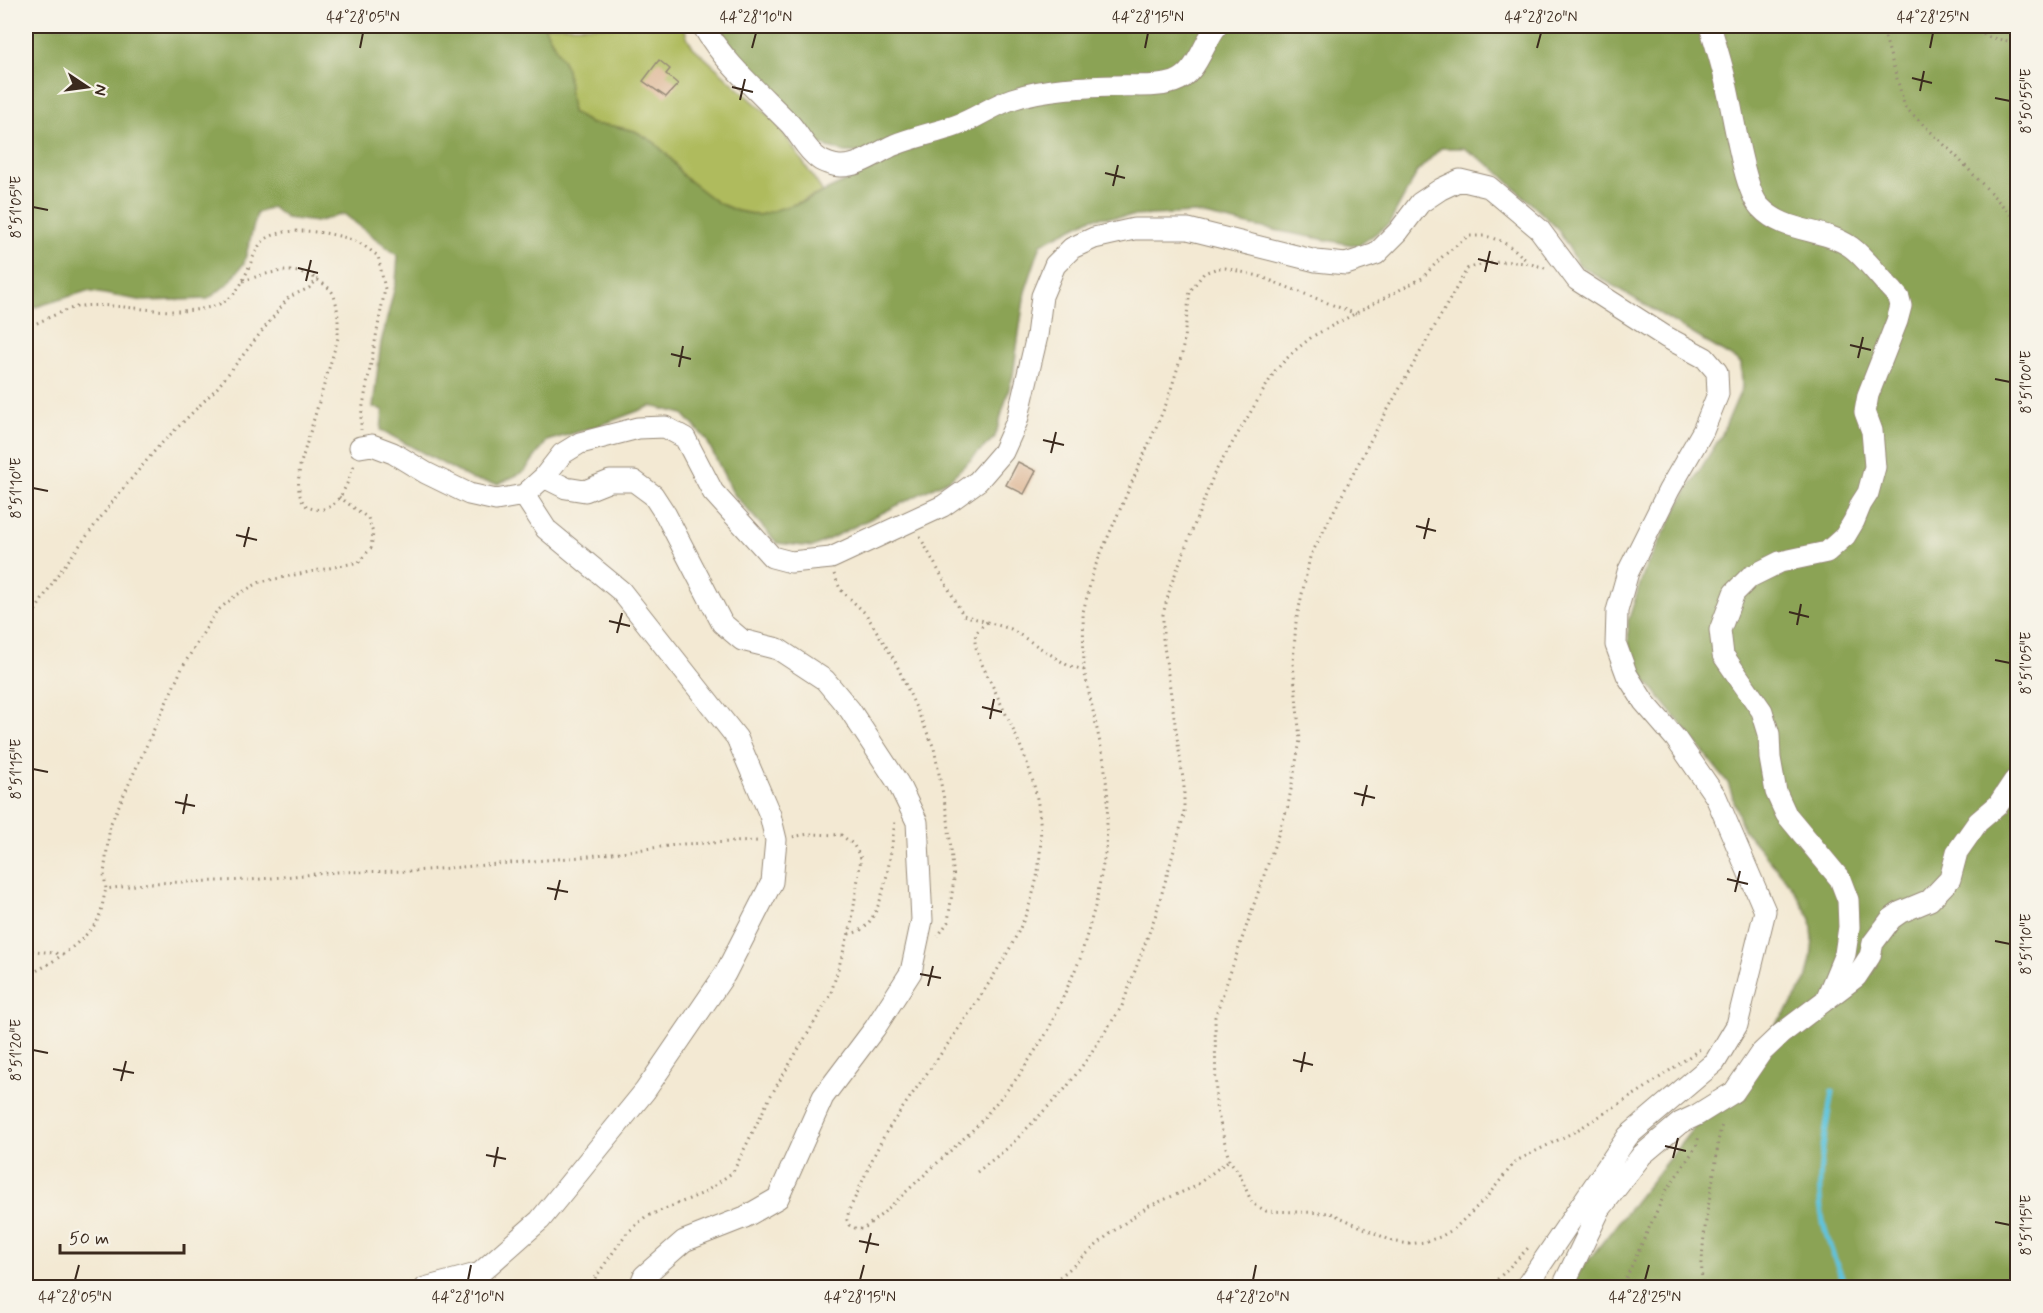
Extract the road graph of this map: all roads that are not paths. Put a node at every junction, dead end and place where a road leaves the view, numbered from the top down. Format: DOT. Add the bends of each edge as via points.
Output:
graph roads {
  1 [pos="703,26"];
  2 [pos="1217,26"];
  3 [pos="1710,26"];
  4 [pos="360,447"];
  5 [pos="544,477"];
  6 [pos="524,495"];
  7 [pos="2018,780"];
  8 [pos="1827,997"];
  9 [pos="425,1287"];
  10 [pos="639,1287"];
  11 [pos="1525,1287"];
  12 [pos="1562,1287"];
  1 -- 2 [label="street" via="810,151 820,160 840,166 957,125 1013,98 1061,88 1150,86 1176,81 1194,66"];
  3 -- 8 [label="street" via="1752,194 1759,206 1792,228 1826,235 1852,248 1899,298 1900,306 1868,395 1865,412 1872,431 1875,467 1854,521 1845,536 1827,552 1780,562 1750,577 1734,593 1720,630 1723,655 1761,711 1769,735 1776,792 1786,814 1840,879 1848,900 1845,954"];
  4 -- 6 [label="street" via="372,445 393,453 469,494 496,500"];
  5 -- 6 [label="street"];
  5 -- 10 [label="street" via="566,488 585,491 610,481 634,481 653,495 722,623 742,640 778,649 825,680 850,710 898,783 917,822 922,920 911,972 823,1097 778,1198 745,1217 684,1241 644,1276"];
  5 -- 11 [label="street" via="562,454 580,443 638,428 665,427 685,438 713,492 772,557 790,562 831,558 943,506 978,481 1003,452 1017,421 1042,296 1055,265 1072,248 1094,238 1134,229 1188,229 1316,261 1346,264 1376,254 1420,203 1461,180 1489,187 1531,222 1577,280 1705,358 1717,372 1718,394 1703,431 1628,572 1617,611 1616,645 1627,675 1644,702 1676,739 1716,797 1765,911 1737,1024 1715,1062 1628,1136"];
  6 -- 9 [label="street" via="546,529 621,591 737,738 770,815 776,840 772,882 725,974 645,1091 540,1220 480,1273"];
  7 -- 8 [label="street" via="1978,822 1957,852 1950,879 1930,900 1891,919 1873,943 1870,956 1856,977"];
  8 -- 12 [label="street" via="1760,1054 1734,1092 1680,1123 1642,1155 1600,1209"];
}
